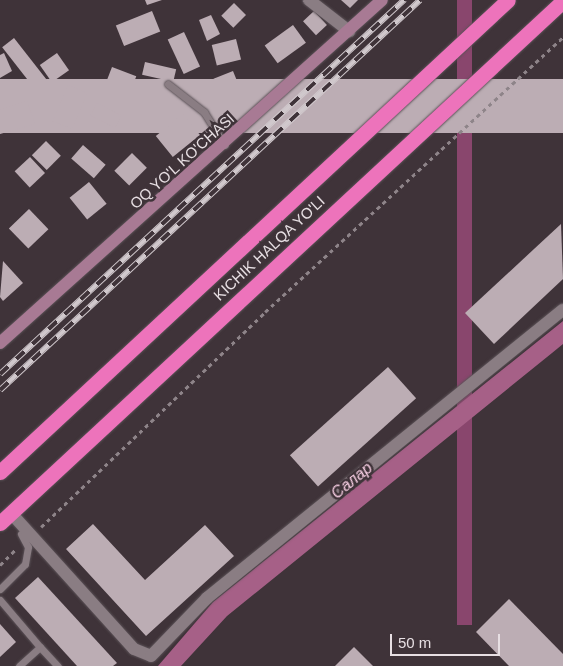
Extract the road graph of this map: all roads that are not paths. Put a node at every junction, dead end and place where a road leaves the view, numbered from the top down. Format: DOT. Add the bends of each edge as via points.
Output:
graph roads {
  1 [pos="309,0"];
  2 [pos="382,0"];
  3 [pos="508,0"];
  4 [pos="563,1"];
  5 [pos="349,31"];
  6 [pos="168,84"];
  7 [pos="225,145"];
  8 [pos="563,310"];
  9 [pos="0,343"];
  10 [pos="0,472"];
  11 [pos="5,518"];
  12 [pos="26,535"];
  13 [pos="0,589"];
  14 [pos="0,600"];
  15 [pos="40,647"];
  16 [pos="19,666"];
  17 [pos="58,666"];
  1 -- 5 [label="street"];
  2 -- 5 [label="street, OQ YO'L KO'CHASI"];
  3 -- 10 [label="highway, KICHIK HALQA YO'LI"];
  4 -- 11 [label="highway, KICHIK HALQA YO'LI"];
  5 -- 7 [label="street, OQ YO'L KO'CHASI"];
  6 -- 7 [label="lane" via="204,112"];
  7 -- 9 [label="street, OQ YO'L KO'CHASI"];
  8 -- 12 [label="street" via="207,598 150,656 134,649"];
  11 -- 12 [label="street"];
  12 -- 13 [label="lane" via="25,564"];
  14 -- 15 [label="lane"];
  15 -- 16 [label="lane"];
  15 -- 17 [label="lane"];
}
